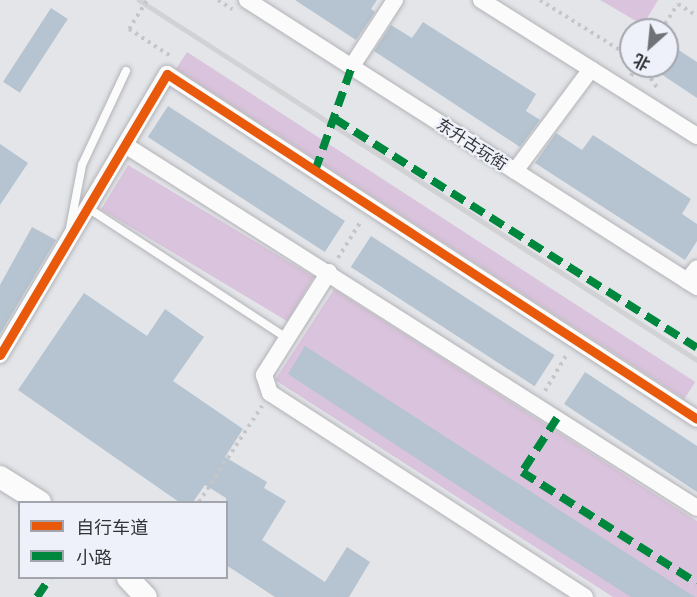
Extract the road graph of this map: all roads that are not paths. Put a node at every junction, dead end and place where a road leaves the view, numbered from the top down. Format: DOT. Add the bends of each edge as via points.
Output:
graph roads {
  1 [pos="247,0"];
  2 [pos="395,0"];
  3 [pos="481,0"];
  4 [pos="352,66"];
  5 [pos="591,69"];
  6 [pos="126,71"];
  7 [pos="697,136"];
  8 [pos="125,145"];
  9 [pos="515,171"];
  10 [pos="88,208"];
  11 [pos="68,243"];
  12 [pos="329,272"];
  13 [pos="694,278"];
  14 [pos="287,338"];
  15 [pos="0,355"];
  16 [pos="697,419"];
  17 [pos="0,477"];
  18 [pos="38,501"];
  19 [pos="697,508"];
  20 [pos="585,597"];
  1 -- 4 [label="street, 东升古玩街"];
  2 -- 4 [label="street"];
  3 -- 5 [label="street"];
  4 -- 9 [label="street, 东升古玩街"];
  5 -- 7 [label="street"];
  5 -- 9 [label="street"];
  6 -- 11 [label="lane" via="82,165"];
  8 -- 10 [label="street"];
  8 -- 12 [label="street"];
  8 -- 16 [label="street" via="167,74"];
  9 -- 13 [label="street, 东升古玩街"];
  10 -- 11 [label="street"];
  10 -- 14 [label="lane"];
  11 -- 15 [label="street"];
  12 -- 14 [label="street"];
  12 -- 19 [label="street"];
  14 -- 20 [label="street" via="264,375 270,393"];
  17 -- 18 [label="street"];
}
